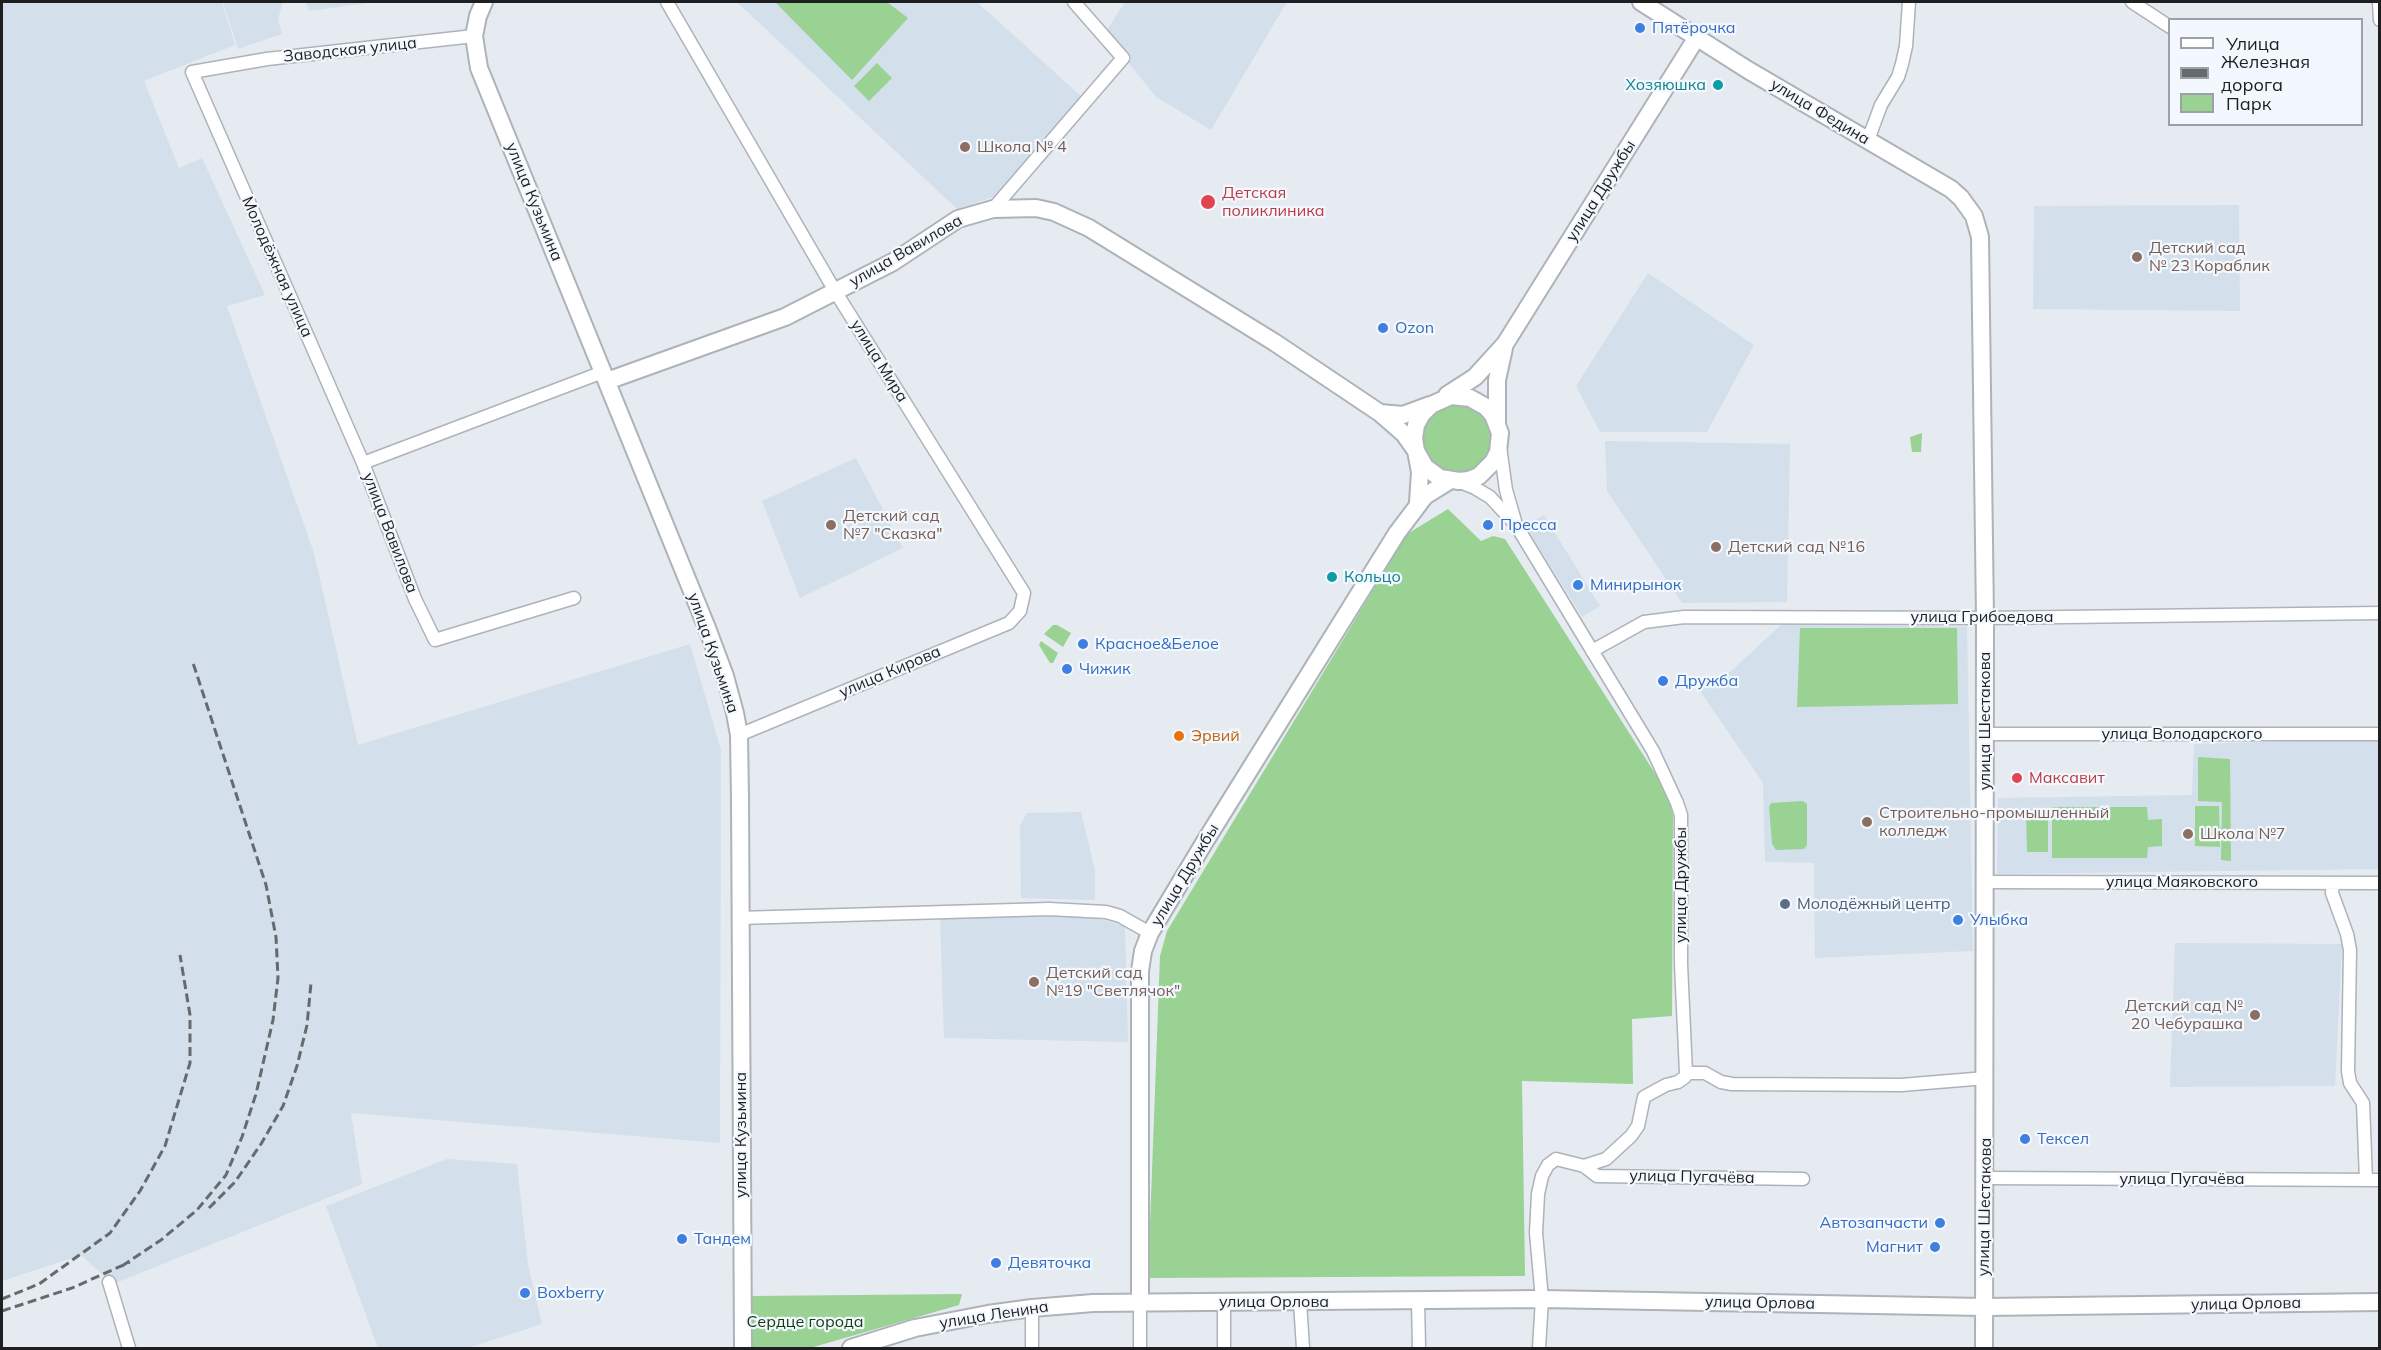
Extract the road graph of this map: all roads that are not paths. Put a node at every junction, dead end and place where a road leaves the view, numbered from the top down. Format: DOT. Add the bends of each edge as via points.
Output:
graph roads {
  1 [pos="484,2"];
  2 [pos="667,2"];
  3 [pos="1074,2"];
  4 [pos="1641,2"];
  5 [pos="1909,2"];
  6 [pos="2132,2"];
  7 [pos="2379,2"];
  8 [pos="2379,20"];
  9 [pos="2168,26"];
  10 [pos="474,36"];
  11 [pos="1697,37"];
  12 [pos="192,72"];
  13 [pos="1868,140"];
  14 [pos="993,209"];
  15 [pos="1980,237"];
  16 [pos="835,291"];
  17 [pos="1505,344"];
  18 [pos="605,377"];
  19 [pos="1436,402"];
  20 [pos="1380,413"];
  21 [pos="1497,423"];
  22 [pos="1500,442"];
  23 [pos="1416,451"];
  24 [pos="363,463"];
  25 [pos="1454,481"];
  26 [pos="1418,502"];
  27 [pos="1516,525"];
  28 [pos="1024,593"];
  29 [pos="574,598"];
  30 [pos="2379,613"];
  31 [pos="1985,618"];
  32 [pos="1592,651"];
  33 [pos="2379,734"];
  34 [pos="739,735"];
  35 [pos="1985,735"];
  36 [pos="1985,882"];
  37 [pos="2332,882"];
  38 [pos="2379,883"];
  39 [pos="739,918"];
  40 [pos="1150,933"];
  41 [pos="1686,1073"];
  42 [pos="1986,1078"];
  43 [pos="1584,1166"];
  44 [pos="1985,1178"];
  45 [pos="1803,1179"];
  46 [pos="2366,1180"];
  47 [pos="2379,1180"];
  48 [pos="109,1282"];
  49 [pos="1542,1299"];
  50 [pos="1418,1300"];
  51 [pos="1224,1302"];
  52 [pos="1300,1302"];
  53 [pos="2379,1302"];
  54 [pos="1140,1303"];
  55 [pos="1984,1307"];
  56 [pos="1032,1308"];
  57 [pos="129,1348"];
  58 [pos="743,1348"];
  59 [pos="851,1348"];
  60 [pos="1032,1348"];
  61 [pos="1140,1348"];
  62 [pos="1224,1348"];
  63 [pos="1303,1348"];
  64 [pos="1419,1348"];
  65 [pos="1539,1348"];
  66 [pos="1984,1348"];
  1 -- 10 [label="street"];
  2 -- 16 [label="street, улица Мира"];
  3 -- 14 [label="street" via="1123,58"];
  4 -- 11 [label="street, улица Федина"];
  5 -- 13 [label="street" via="1902,64"];
  6 -- 9 [label="street"];
  7 -- 8 [label="street"];
  10 -- 12 [label="street, Заводская улица" via="267,59"];
  10 -- 18 [label="street, улица Кузьмина" via="479,68"];
  11 -- 13 [label="street, улица Федина"];
  11 -- 17 [label="street, улица Дружбы"];
  12 -- 24 [label="street, Молодёжная улица"];
  13 -- 15 [label="street, улица Федина" via="1961,198 1974,216"];
  14 -- 16 [label="street, улица Вавилова" via="958,219 893,262"];
  14 -- 20 [label="street, улица Вавилова" via="1036,208 1089,228 1274,342"];
  15 -- 31 [label="street, улица Шестакова"];
  16 -- 18 [label="street, улица Вавилова" via="785,316"];
  16 -- 28 [label="street, улица Мира"];
  17 -- 19 [label="street" via="1475,377"];
  17 -- 21 [label="street" via="1497,380"];
  18 -- 24 [label="street, улица Вавилова"];
  18 -- 34 [label="street, улица Кузьмина" via="725,676"];
  19 -- 20 [label="street" via="1402,415"];
  19 -- 21 [label="street" via="1451,396 1470,398 1486,407"];
  19 -- 23 [label="street" via="1416,425"];
  20 -- 23 [label="street, улица Вавилова"];
  21 -- 22 [label="street"];
  22 -- 25 [label="street" via="1487,470 1479,476"];
  22 -- 27 [label="street" via="1506,490"];
  23 -- 25 [label="street" via="1432,474"];
  23 -- 26 [label="street" via="1420,472"];
  24 -- 29 [label="street, улица Вавилова" via="415,599 435,640"];
  25 -- 26 [label="street"];
  25 -- 27 [label="street" via="1490,497"];
  26 -- 40 [label="street, улица Дружбы"];
  27 -- 32 [label="street, улица Дружбы"];
  28 -- 34 [label="street, улица Кирова" via="1020,611 1009,623"];
  30 -- 31 [label="street, улица Грибоедова"];
  31 -- 32 [label="street, улица Грибоедова" via="1663,618 1644,622"];
  31 -- 35 [label="street, улица Шестакова"];
  32 -- 41 [label="street, улица Дружбы" via="1668,778 1681,814"];
  33 -- 35 [label="street, улица Володарского"];
  34 -- 39 [label="street, улица Кузьмина"];
  35 -- 36 [label="street, улица Шестакова"];
  36 -- 37 [label="street, улица Маяковского"];
  36 -- 42 [label="street, улица Шестакова"];
  37 -- 38 [label="street, улица Маяковского"];
  37 -- 46 [label="street" via="2350,950 2348,1071 2350,1083 2363,1103"];
  39 -- 40 [label="street" via="1049,909 1106,912"];
  39 -- 58 [label="street, улица Кузьмина"];
  40 -- 54 [label="street, улица Дружбы" via="1140,971"];
  41 -- 42 [label="street" via="1705,1073 1732,1084 1901,1084"];
  41 -- 43 [label="street, улица Пугачёва" via="1678,1082 1644,1097 1638,1126 1631,1136 1606,1159"];
  42 -- 44 [label="street, улица Шестакова"];
  43 -- 45 [label="street, улица Пугачёва" via="1597,1176"];
  43 -- 49 [label="street, улица Пугачёва" via="1556,1159 1542,1176 1536,1233"];
  44 -- 46 [label="street, улица Пугачёва"];
  44 -- 55 [label="street, улица Шестакова"];
  46 -- 47 [label="street, улица Пугачёва"];
  48 -- 57 [label="street"];
  49 -- 50 [label="street, улица Орлова"];
  49 -- 55 [label="street, улица Орлова"];
  49 -- 65 [label="street"];
  50 -- 52 [label="street, улица Орлова"];
  50 -- 64 [label="street"];
  51 -- 52 [label="street, улица Орлова"];
  51 -- 54 [label="street, улица Орлова"];
  51 -- 62 [label="street"];
  52 -- 63 [label="street"];
  53 -- 55 [label="street, улица Орлова"];
  54 -- 56 [label="street, улица Ленина"];
  54 -- 61 [label="street"];
  55 -- 66 [label="street, улица Шестакова"];
  56 -- 59 [label="street, улица Ленина" via="915,1328"];
  56 -- 60 [label="street"];
}
